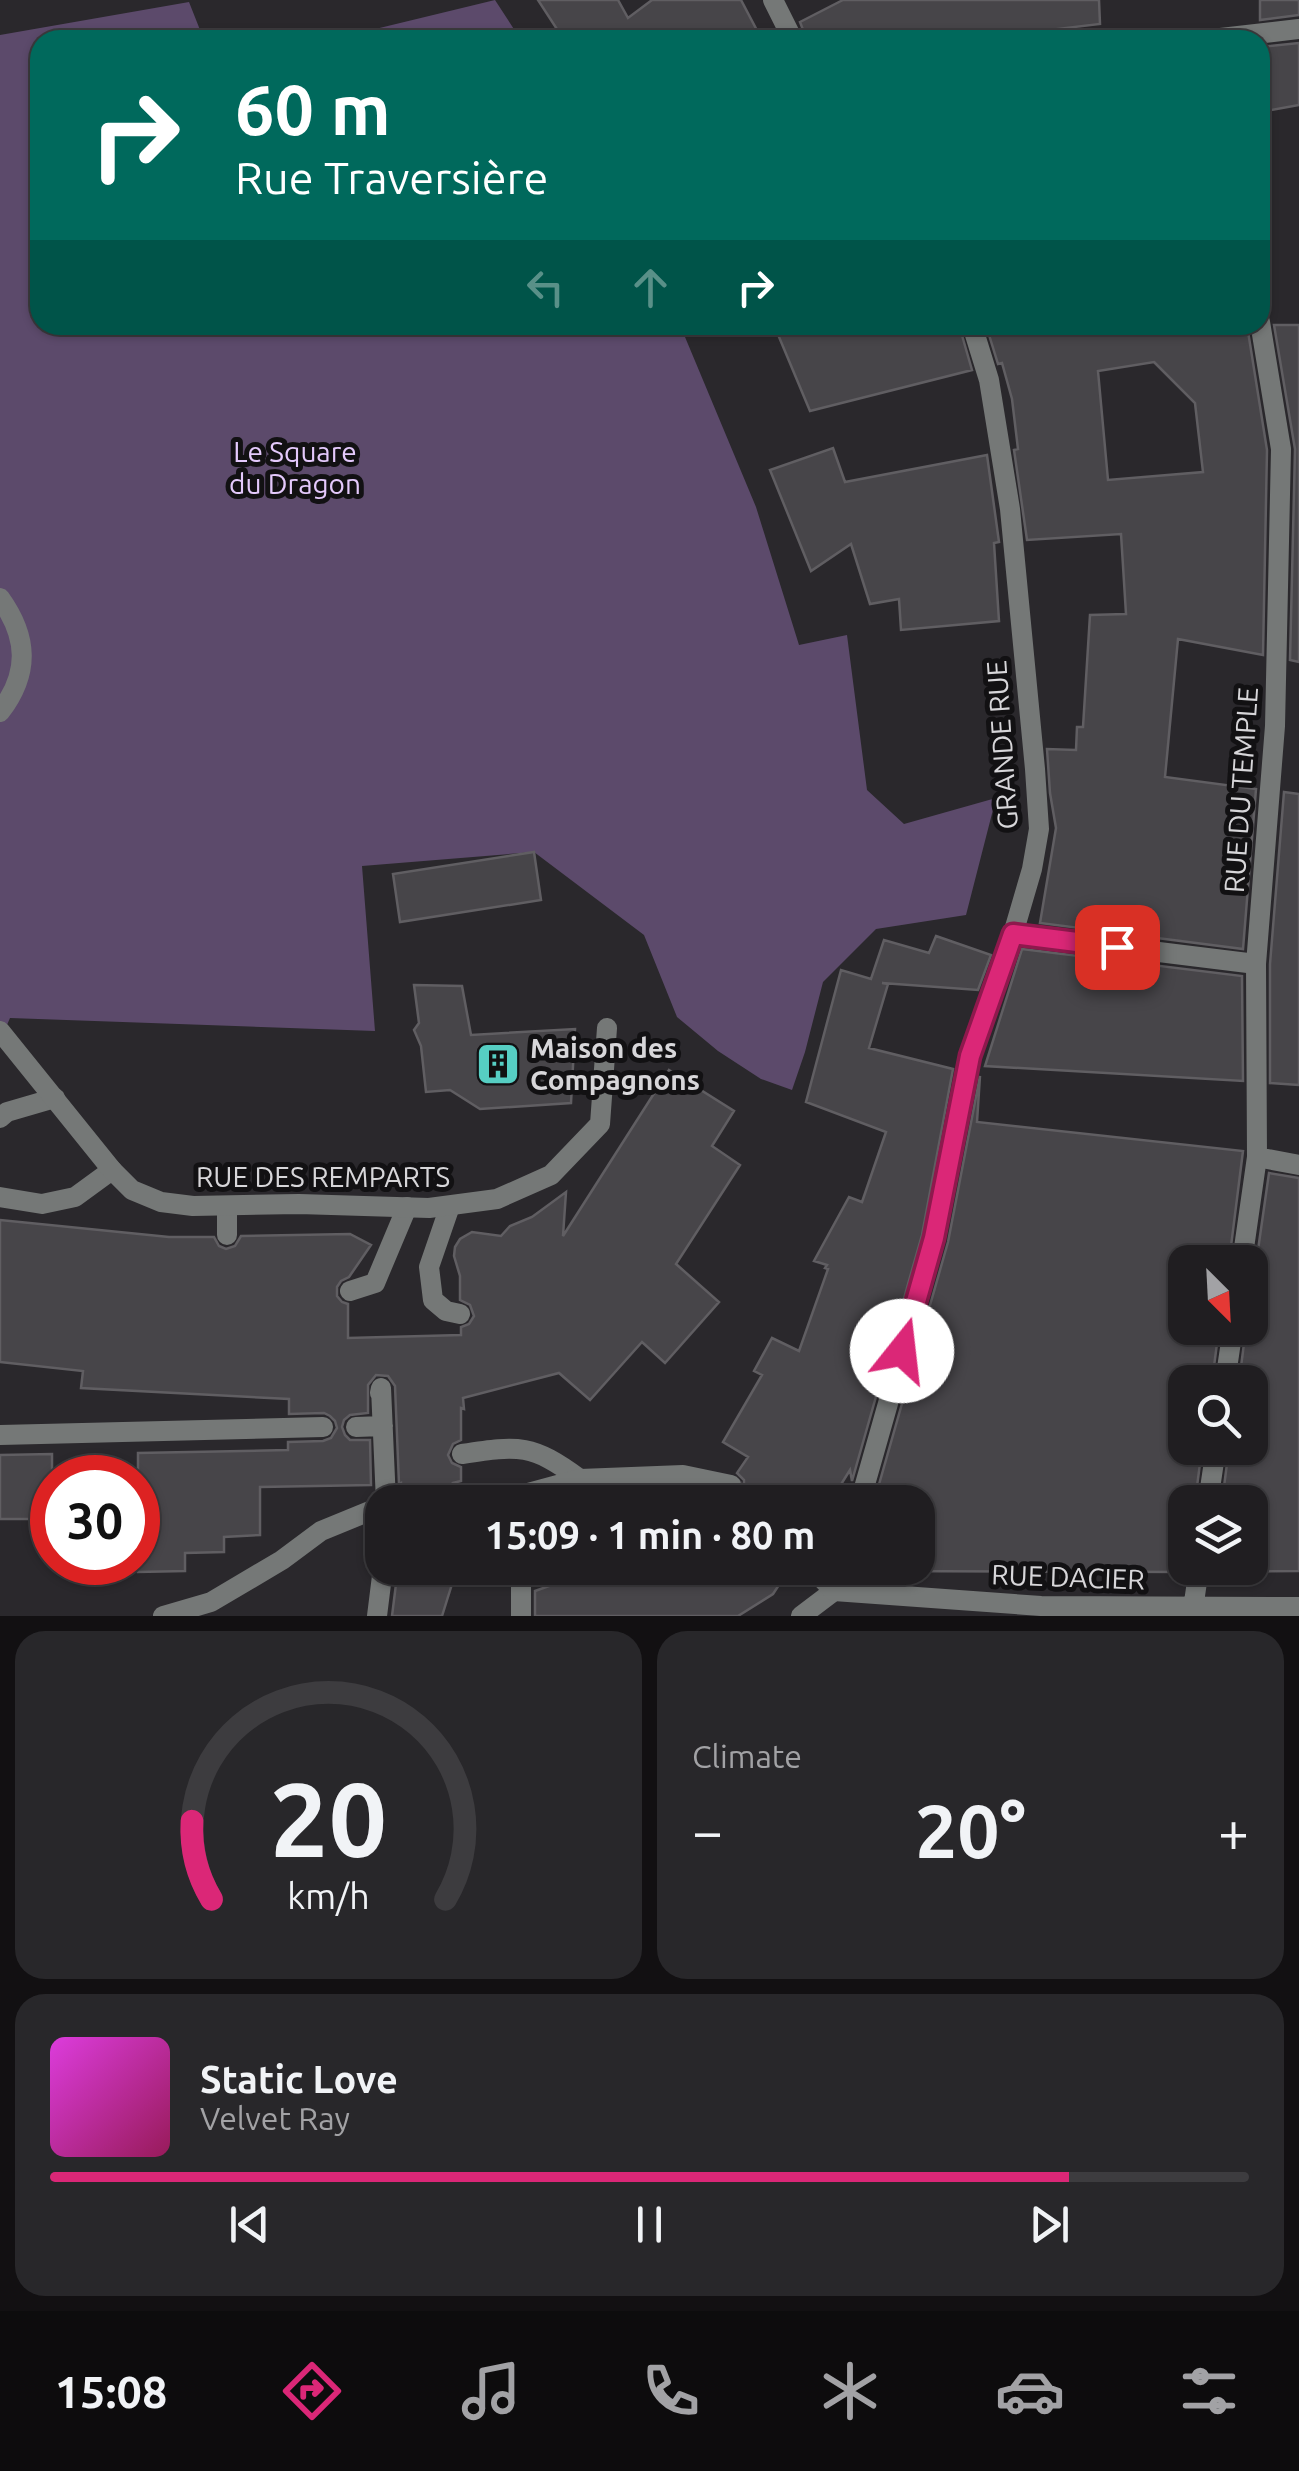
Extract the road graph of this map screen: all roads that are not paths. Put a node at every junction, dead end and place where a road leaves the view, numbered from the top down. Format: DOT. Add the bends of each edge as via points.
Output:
graph roads {
  1 [pos="773,0"];
  2 [pos="1299,28"];
  3 [pos="788,30"];
  4 [pos="1270,32"];
  5 [pos="975,335"];
  6 [pos="1262,335"];
  7 [pos="0,598"];
  8 [pos="0,712"];
  9 [pos="1013,934"];
  10 [pos="1256,964"];
  11 [pos="607,1028"];
  12 [pos="0,1031"];
  13 [pos="55,1098"];
  14 [pos="0,1118"];
  15 [pos="1257,1158"];
  16 [pos="1299,1165"];
  17 [pos="112,1170"];
  18 [pos="0,1197"];
  19 [pos="226,1206"];
  20 [pos="450,1206"];
  21 [pos="407,1207"];
  22 [pos="227,1236"];
  23 [pos="1244,1245"];
  24 [pos="350,1291"];
  25 [pos="460,1314"];
  26 [pos="380,1393"];
  27 [pos="384,1426"];
  28 [pos="323,1427"];
  29 [pos="356,1427"];
  30 [pos="0,1435"];
  31 [pos="462,1454"];
  32 [pos="580,1480"];
  33 [pos="387,1485"];
  34 [pos="564,1485"];
  35 [pos="731,1485"];
  36 [pos="865,1485"];
  37 [pos="365,1513"];
  38 [pos="381,1585"];
  39 [pos="521,1585"];
  40 [pos="828,1585"];
  41 [pos="836,1585"];
  42 [pos="1197,1585"];
  43 [pos="834,1591"];
  44 [pos="1299,1607"];
  45 [pos="1193,1612"];
  46 [pos="162,1616"];
  47 [pos="377,1616"];
  48 [pos="521,1616"];
  49 [pos="801,1616"];
  1 -- 3 [label="street"];
  2 -- 4 [label="street"];
  5 -- 9 [label="street, GRANDE RUE" via="1010,510 1035,770 1038,829"];
  6 -- 10 [label="street, RUE DU TEMPLE" via="1281,449 1275,726"];
  7 -- 8 [label="street" via="20,634 22,654 16,686"];
  9 -- 10 [label="street"];
  9 -- 36 [label="street, GRANDE RUE" via="970,1056 934,1238"];
  10 -- 15 [label="street, RUE DU TEMPLE"];
  11 -- 20 [label="street, RUE DES REMPARTS" via="600,1124 551,1175 497,1200"];
  12 -- 13 [label="street, RUE DES REMPARTS"];
  13 -- 14 [label="street"];
  13 -- 17 [label="street, RUE DES REMPARTS"];
  15 -- 16 [label="street"];
  15 -- 23 [label="street, RUE DU TEMPLE"];
  17 -- 18 [label="street" via="74,1197 42,1204"];
  17 -- 19 [label="street, RUE DES REMPARTS" via="132,1190 161,1202"];
  19 -- 21 [label="street, RUE DES REMPARTS"];
  19 -- 22 [label="street"];
  20 -- 21 [label="street, RUE DES REMPARTS"];
  20 -- 25 [label="street" via="429,1267 433,1300"];
  21 -- 24 [label="street" via="375,1284"];
  26 -- 27 [label="street" via="381,1388"];
  27 -- 29 [label="street"];
  27 -- 33 [label="street"];
  28 -- 30 [label="street"];
  31 -- 32 [label="street" via="525,1449"];
  32 -- 34 [label="street"];
  32 -- 35 [label="street" via="683,1475"];
  37 -- 46 [label="street" via="321,1531 210,1602"];
  38 -- 47 [label="street"];
  39 -- 48 [label="street"];
  40 -- 43 [label="street"];
  41 -- 43 [label="street"];
  42 -- 45 [label="street"];
  43 -- 45 [label="street, RUE DACIER"];
  43 -- 49 [label="street"];
  44 -- 45 [label="street, RUE DACIER"];
}
